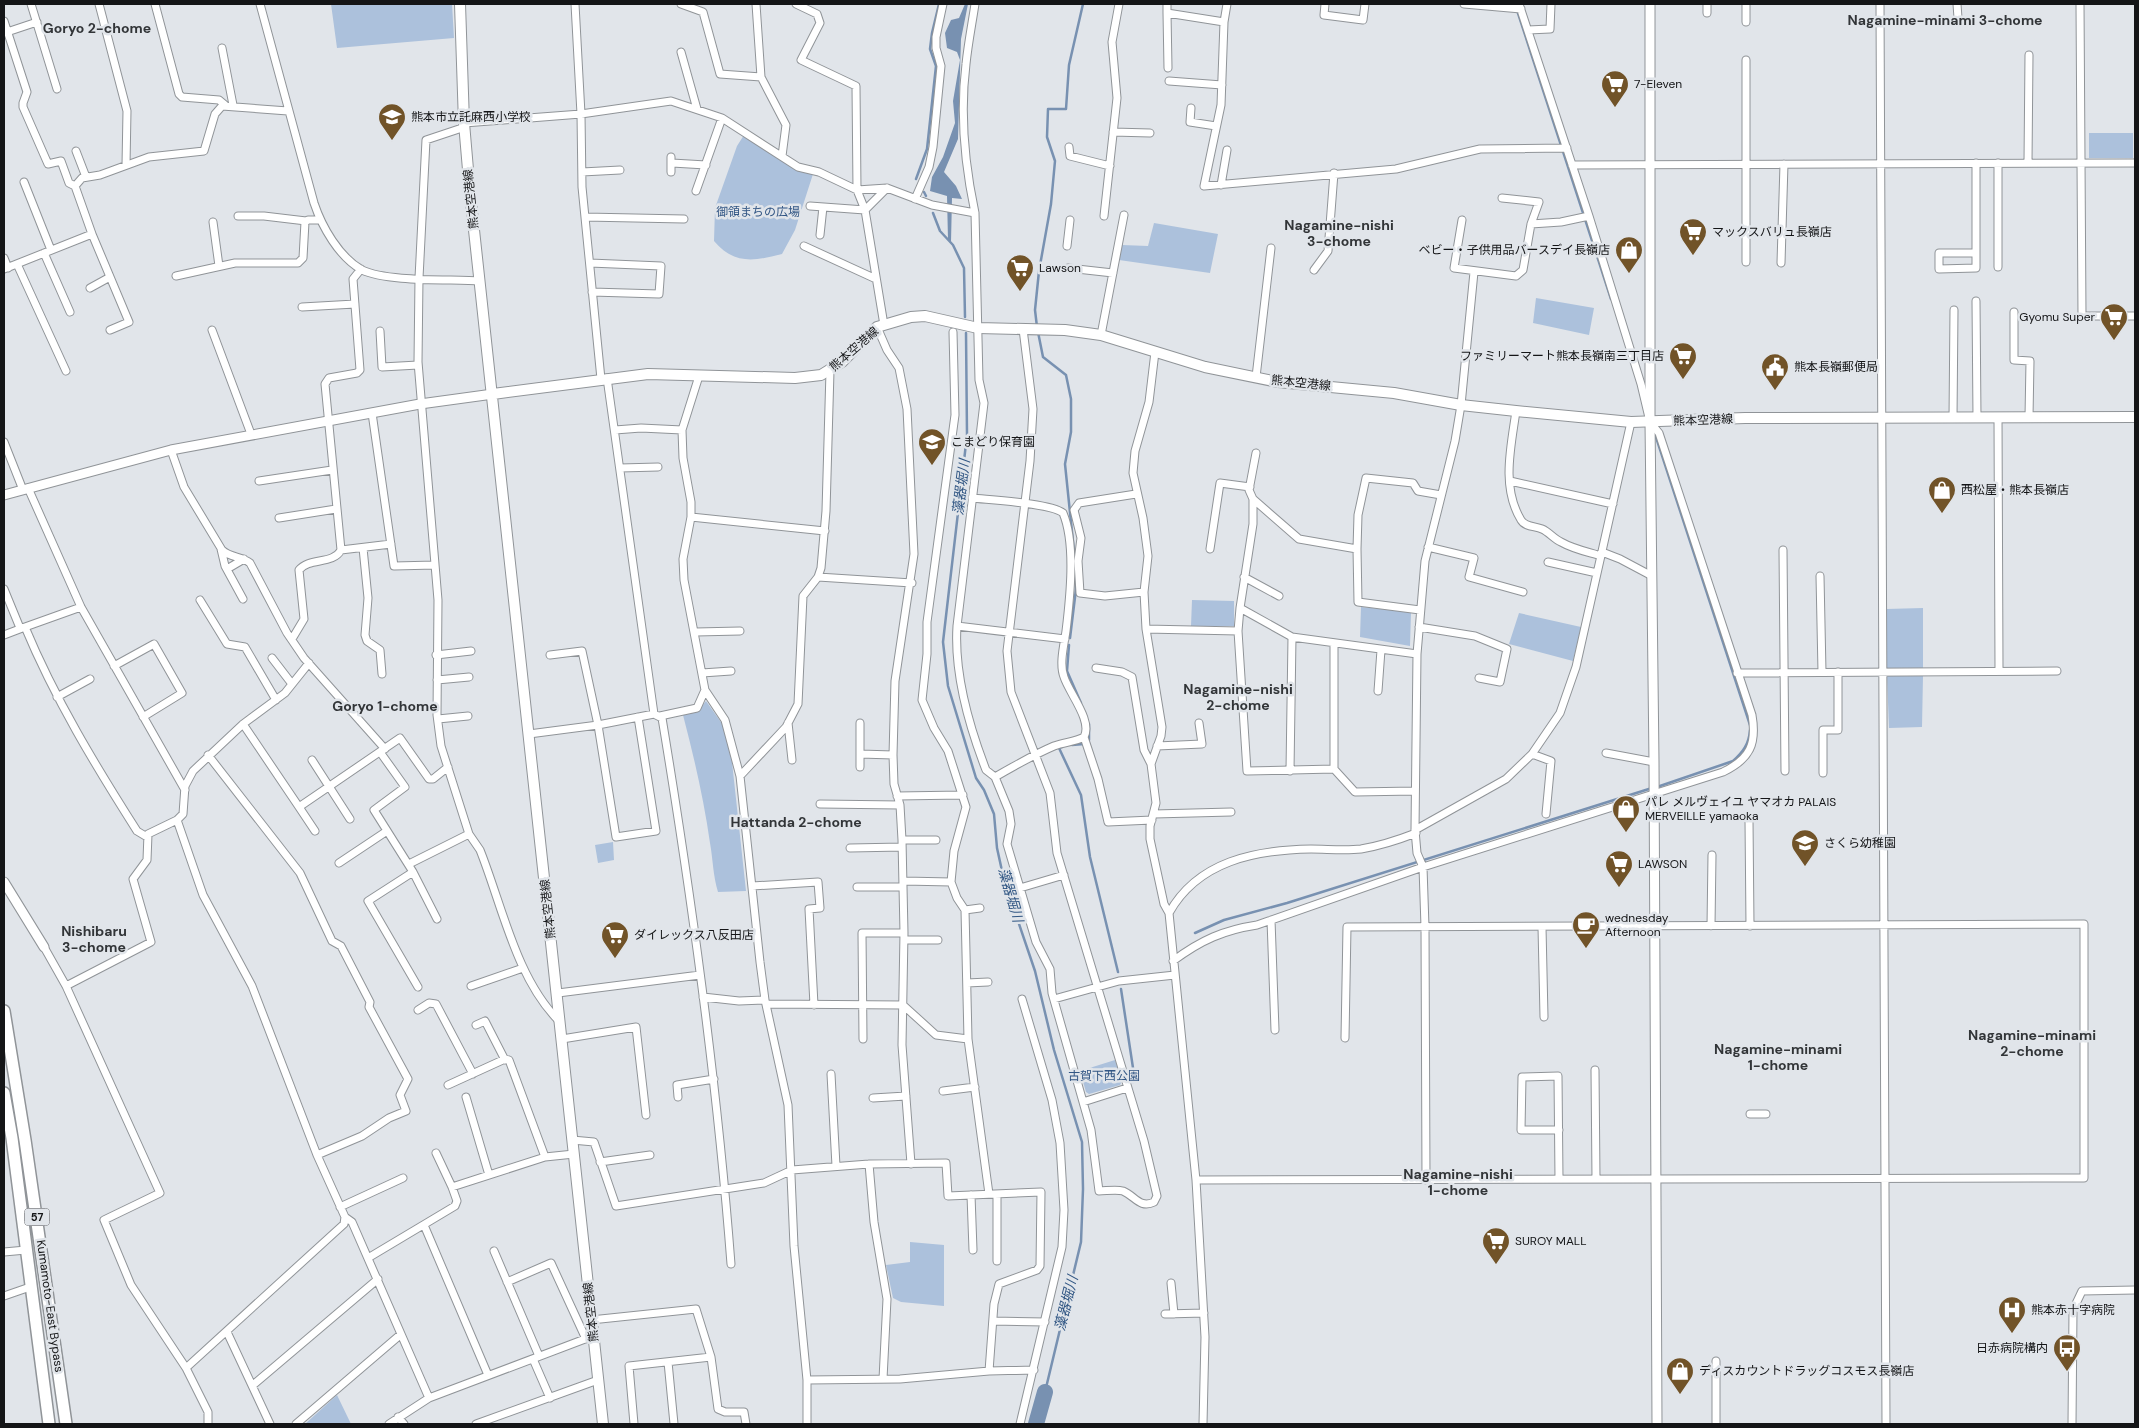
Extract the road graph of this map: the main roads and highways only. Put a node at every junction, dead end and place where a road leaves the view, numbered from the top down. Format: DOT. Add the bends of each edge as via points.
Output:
graph roads {
  1 [pos="460,4"];
  2 [pos="493,394"];
  3 [pos="2135,417"];
  4 [pos="4,1011"];
  5 [pos="4,1093"];
  6 [pos="49,1424"];
  7 [pos="66,1424"];
  8 [pos="603,1424"];
  1 -- 2 [label="main road, 熊本空港線" via="465,125"];
  2 -- 3 [label="main road, 熊本空港線" via="648,374 795,378 821,375 842,362 881,326 911,316 925,316 978,328 1101,335 1205,367 1278,382 1631,422 1744,418"];
  2 -- 8 [label="main road, 熊本空港線" via="561,1022 591,1320 590,1338"];
  4 -- 7 [label="highway, Kumamoto-East Bypass / 57" via="26,1140"];
  5 -- 6 [label="highway, Kumamoto-East Bypass / 57"];
}
